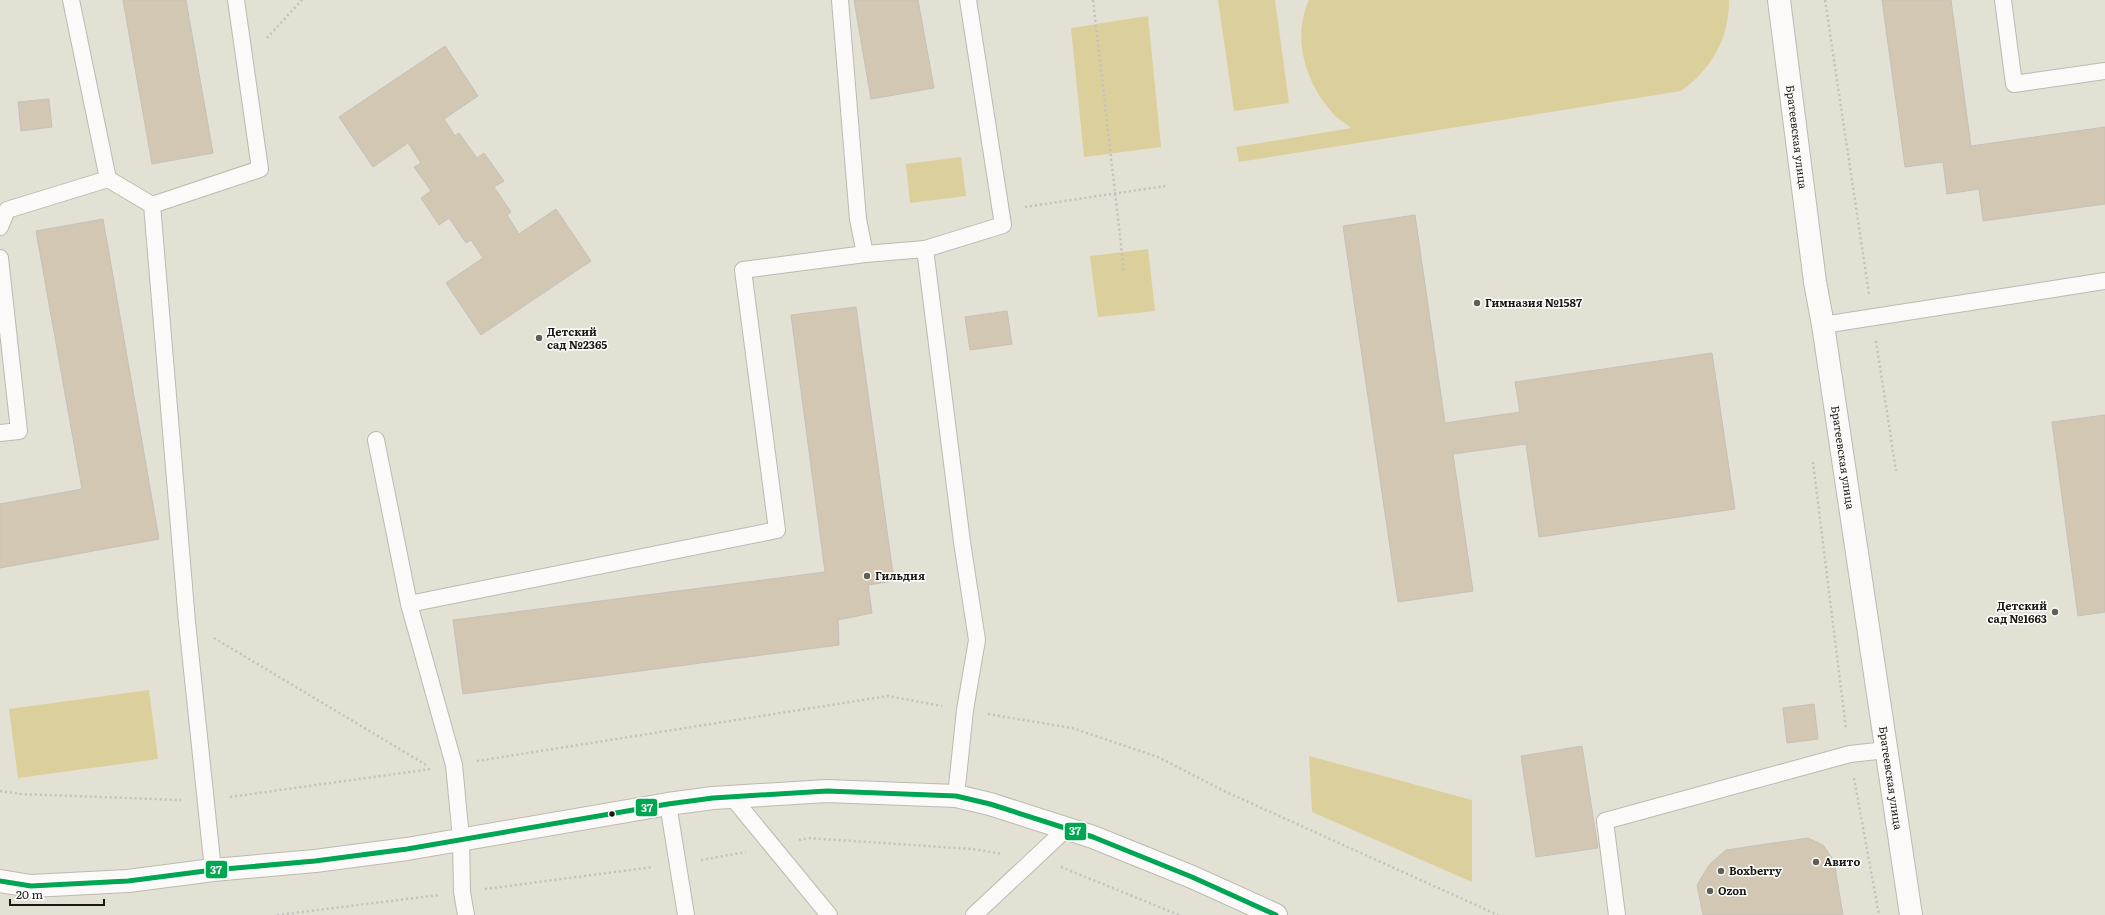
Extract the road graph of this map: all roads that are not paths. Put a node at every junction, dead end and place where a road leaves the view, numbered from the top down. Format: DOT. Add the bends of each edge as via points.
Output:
graph roads {
  1 [pos="71,0"];
  2 [pos="236,0"];
  3 [pos="840,0"];
  4 [pos="968,0"];
  5 [pos="1779,0"];
  6 [pos="2004,0"];
  7 [pos="2105,71"];
  8 [pos="108,179"];
  9 [pos="152,205"];
  10 [pos="0,227"];
  11 [pos="925,249"];
  12 [pos="865,254"];
  13 [pos="0,258"];
  14 [pos="2105,281"];
  15 [pos="1823,325"];
  16 [pos="0,434"];
  17 [pos="376,440"];
  18 [pos="409,604"];
  19 [pos="1886,750"];
  20 [pos="956,796"];
  21 [pos="732,797"];
  22 [pos="668,804"];
  23 [pos="1066,829"];
  24 [pos="461,838"];
  25 [pos="213,870"];
  26 [pos="0,881"];
  27 [pos="466,915"];
  28 [pos="686,915"];
  29 [pos="829,915"];
  30 [pos="974,915"];
  31 [pos="1276,915"];
  32 [pos="1617,915"];
  33 [pos="1911,915"];
  1 -- 8 [label="lane"];
  2 -- 9 [label="lane" via="260,169"];
  3 -- 12 [label="lane" via="858,219"];
  4 -- 11 [label="lane" via="1003,225"];
  5 -- 15 [label="street, Братеевская улица" via="1814,274"];
  6 -- 7 [label="lane" via="2014,84"];
  8 -- 9 [label="lane"];
  8 -- 10 [label="lane" via="7,210"];
  9 -- 25 [label="lane" via="187,622"];
  11 -- 12 [label="lane"];
  11 -- 20 [label="lane" via="977,640 964,710"];
  12 -- 18 [label="lane" via="743,270 777,530"];
  13 -- 16 [label="lane" via="19,431"];
  14 -- 15 [label="lane"];
  15 -- 19 [label="street, Братеевская улица"];
  17 -- 18 [label="lane"];
  18 -- 24 [label="lane" via="454,765"];
  19 -- 32 [label="lane" via="1850,754 1605,821"];
  19 -- 33 [label="street, Братеевская улица"];
  20 -- 21 [label="street" via="827,791"];
  20 -- 23 [label="street" via="990,804"];
  21 -- 22 [label="street"];
  21 -- 29 [label="lane"];
  22 -- 24 [label="street"];
  22 -- 28 [label="lane"];
  23 -- 30 [label="lane"];
  23 -- 31 [label="street" via="1093,837 1192,877"];
  24 -- 25 [label="street" via="315,861"];
  24 -- 27 [label="lane" via="462,892"];
  25 -- 26 [label="street" via="128,880 30,886"];
}
